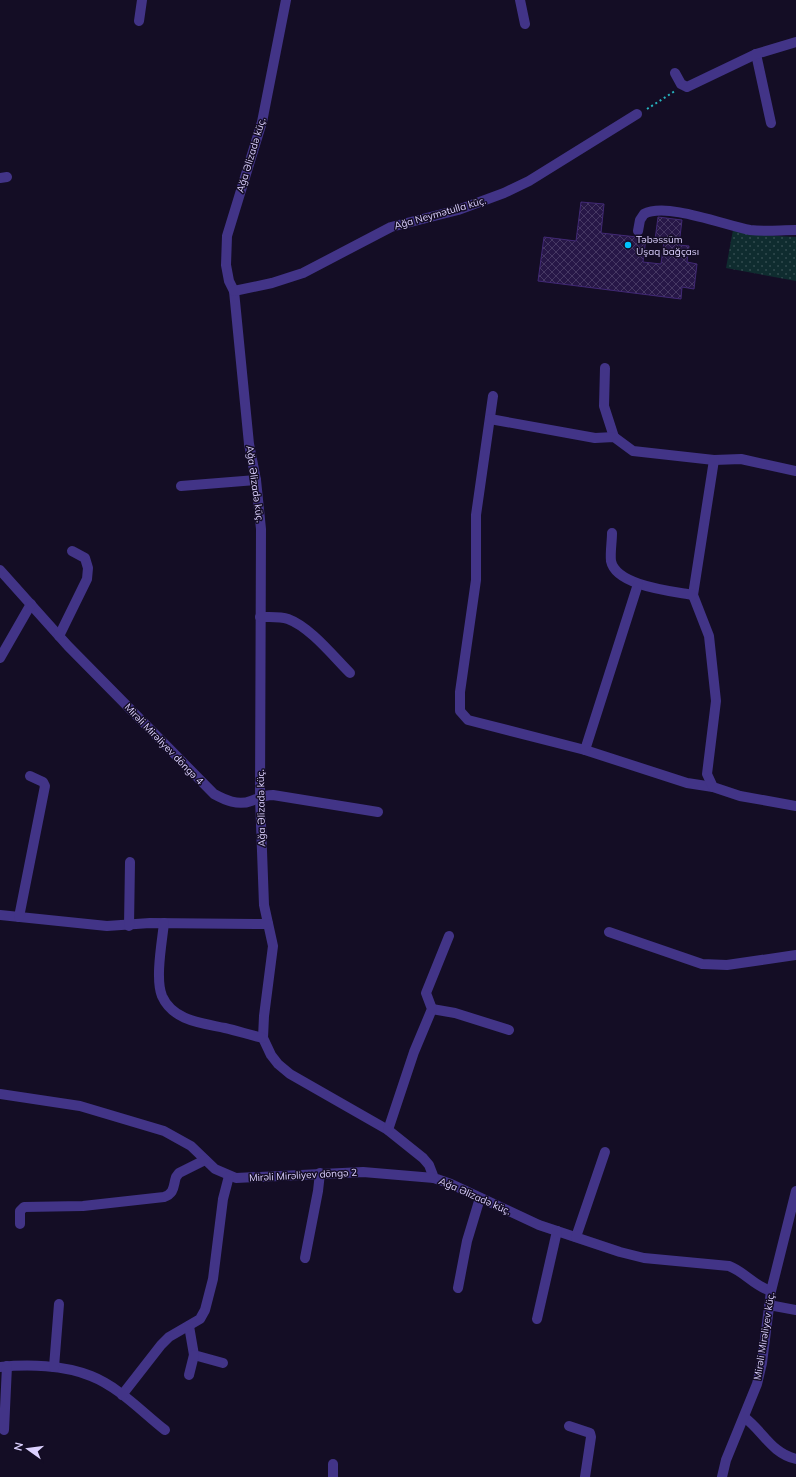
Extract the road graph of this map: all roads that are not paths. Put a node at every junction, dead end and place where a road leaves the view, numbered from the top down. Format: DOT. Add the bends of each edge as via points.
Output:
graph roads {
  1 [pos="142,0"];
  2 [pos="286,0"];
  3 [pos="520,0"];
  4 [pos="139,21"];
  5 [pos="525,24"];
  6 [pos="796,42"];
  7 [pos="756,54"];
  8 [pos="675,73"];
  9 [pos="637,114"];
  10 [pos="771,123"];
  11 [pos="796,230"];
  12 [pos="638,231"];
  13 [pos="234,291"];
  14 [pos="605,368"];
  15 [pos="493,396"];
  16 [pos="490,419"];
  17 [pos="614,437"];
  18 [pos="714,460"];
  19 [pos="796,471"];
  20 [pos="256,480"];
  21 [pos="181,486"];
  22 [pos="612,533"];
  23 [pos="72,551"];
  24 [pos="0,570"];
  25 [pos="638,584"];
  26 [pos="693,596"];
  27 [pos="31,604"];
  28 [pos="260,616"];
  29 [pos="60,636"];
  30 [pos="0,658"];
  31 [pos="350,673"];
  32 [pos="585,750"];
  33 [pos="30,776"];
  34 [pos="713,787"];
  35 [pos="260,797"];
  36 [pos="796,806"];
  37 [pos="378,812"];
  38 [pos="130,862"];
  39 [pos="0,915"];
  40 [pos="19,917"];
  41 [pos="164,923"];
  42 [pos="268,924"];
  43 [pos="129,926"];
  44 [pos="609,932"];
  45 [pos="449,936"];
  46 [pos="796,955"];
  47 [pos="432,1009"];
  48 [pos="508,1030"];
  49 [pos="263,1038"];
  50 [pos="0,1094"];
  51 [pos="388,1130"];
  52 [pos="605,1152"];
  53 [pos="205,1160"];
  54 [pos="320,1173"];
  55 [pos="230,1176"];
  56 [pos="434,1178"];
  57 [pos="796,1192"];
  58 [pos="480,1198"];
  59 [pos="20,1224"];
  60 [pos="557,1231"];
  61 [pos="576,1237"];
  62 [pos="305,1258"];
  63 [pos="458,1288"];
  64 [pos="771,1291"];
  65 [pos="59,1304"];
  66 [pos="769,1305"];
  67 [pos="796,1310"];
  68 [pos="537,1319"];
  69 [pos="189,1326"];
  70 [pos="194,1355"];
  71 [pos="223,1364"];
  72 [pos="4,1366"];
  73 [pos="54,1368"];
  74 [pos="189,1375"];
  75 [pos="122,1395"];
  76 [pos="744,1417"];
  77 [pos="569,1426"];
  78 [pos="4,1430"];
  79 [pos="165,1430"];
  80 [pos="796,1459"];
  81 [pos="333,1464"];
  82 [pos="332,1477"];
  83 [pos="585,1477"];
  84 [pos="722,1477"];
  1 -- 4 [label="street"];
  2 -- 13 [label="street, Ağa Əlizadə küç." via="262,122 227,236 226,265"];
  3 -- 5 [label="street"];
  6 -- 7 [label="street"];
  7 -- 8 [label="street" via="687,87 681,84"];
  7 -- 10 [label="street"];
  9 -- 13 [label="street, Ağa Neymətulla küç." via="529,181 504,193 458,210 391,227 302,273"];
  11 -- 12 [label="street" via="749,230 699,217 656,210 644,214"];
  13 -- 20 [label="street, Ağa Əlizadə küç." via="249,444"];
  14 -- 17 [label="street" via="604,406"];
  15 -- 16 [label="street"];
  16 -- 17 [label="street" via="595,438"];
  16 -- 32 [label="street" via="476,515 476,580 460,692 460,711 468,720"];
  17 -- 18 [label="street" via="633,451"];
  18 -- 19 [label="street" via="741,459"];
  18 -- 26 [label="street"];
  20 -- 21 [label="street"];
  20 -- 28 [label="street, Ağa Əlizadə küç." via="261,529"];
  22 -- 25 [label="street" via="611,562 621,576"];
  23 -- 29 [label="street" via="85,558 88,568 87,579"];
  24 -- 27 [label="street, Mirəli Mirəliyev döngə 4"];
  25 -- 26 [label="street"];
  25 -- 32 [label="street"];
  26 -- 34 [label="street" via="709,636 716,701 707,774"];
  27 -- 29 [label="street, Mirəli Mirəliyev döngə 4"];
  27 -- 30 [label="street"];
  28 -- 31 [label="street" via="287,618 295,622"];
  28 -- 35 [label="street, Ağa Əlizadə küç."];
  29 -- 35 [label="street, Mirəli Mirəliyev döngə 4" via="214,794 236,803 245,803"];
  32 -- 34 [label="street" via="687,783"];
  33 -- 40 [label="street" via="43,782 45,786"];
  34 -- 36 [label="street" via="740,796"];
  35 -- 37 [label="street, Mirəli Mirəliyev döngə 4" via="281,796"];
  35 -- 42 [label="street, Ağa Əlizadə küç." via="264,905"];
  38 -- 43 [label="street"];
  39 -- 40 [label="street"];
  40 -- 43 [label="street"];
  41 -- 42 [label="street"];
  41 -- 43 [label="street"];
  41 -- 49 [label="street" via="160,983 162,996 170,1007 182,1017 196,1022"];
  42 -- 49 [label="street, Ağa Əlizadə küç." via="273,946"];
  44 -- 46 [label="street" via="702,964 727,965"];
  45 -- 47 [label="street" via="426,993"];
  47 -- 48 [label="street" via="455,1013"];
  47 -- 51 [label="street" via="414,1052"];
  49 -- 51 [label="street, Ağa Əlizadə küç." via="271,1055 290,1074"];
  50 -- 53 [label="street, Mirəli Mirəliyev döngə 2" via="80,1106 164,1131 191,1146"];
  51 -- 56 [label="street, Ağa Əlizadə küç." via="423,1158"];
  52 -- 61 [label="street"];
  53 -- 55 [label="street, Mirəli Mirəliyev döngə 2" via="215,1169"];
  53 -- 59 [label="street" via="176,1177 174,1190 170,1194 82,1206 24,1207 20,1211"];
  54 -- 55 [label="street, Mirəli Mirəliyev döngə 2" via="249,1179"];
  54 -- 56 [label="street, Mirəli Mirəliyev döngə 2" via="363,1172"];
  54 -- 62 [label="street"];
  55 -- 69 [label="street" via="223,1199 209,1299 200,1319"];
  56 -- 58 [label="street, Ağa Əlizadə küç."];
  57 -- 64 [label="street, Mirəli Mirəliyev küç."];
  58 -- 60 [label="street, Ağa Əlizadə küç."];
  58 -- 63 [label="street" via="467,1241"];
  60 -- 61 [label="street, Ağa Əlizadə küç."];
  60 -- 68 [label="street"];
  61 -- 64 [label="street, Ağa Əlizadə küç." via="644,1258 729,1266 739,1269 755,1284"];
  64 -- 66 [label="street, Mirəli Mirəliyev küç."];
  65 -- 73 [label="street"];
  66 -- 67 [label="street"];
  66 -- 76 [label="street, Mirəli Mirəliyev küç." via="760,1373"];
  69 -- 70 [label="street"];
  69 -- 75 [label="street" via="169,1337 161,1345"];
  70 -- 71 [label="street"];
  70 -- 74 [label="street"];
  72 -- 73 [label="street"];
  72 -- 78 [label="street"];
  73 -- 75 [label="street" via="91,1376"];
  75 -- 79 [label="street"];
  76 -- 80 [label="street" via="776,1451"];
  76 -- 84 [label="street, Mirəli Mirəliyev küç." via="726,1460"];
  77 -- 83 [label="street" via="590,1433"];
  81 -- 82 [label="street"];
}
